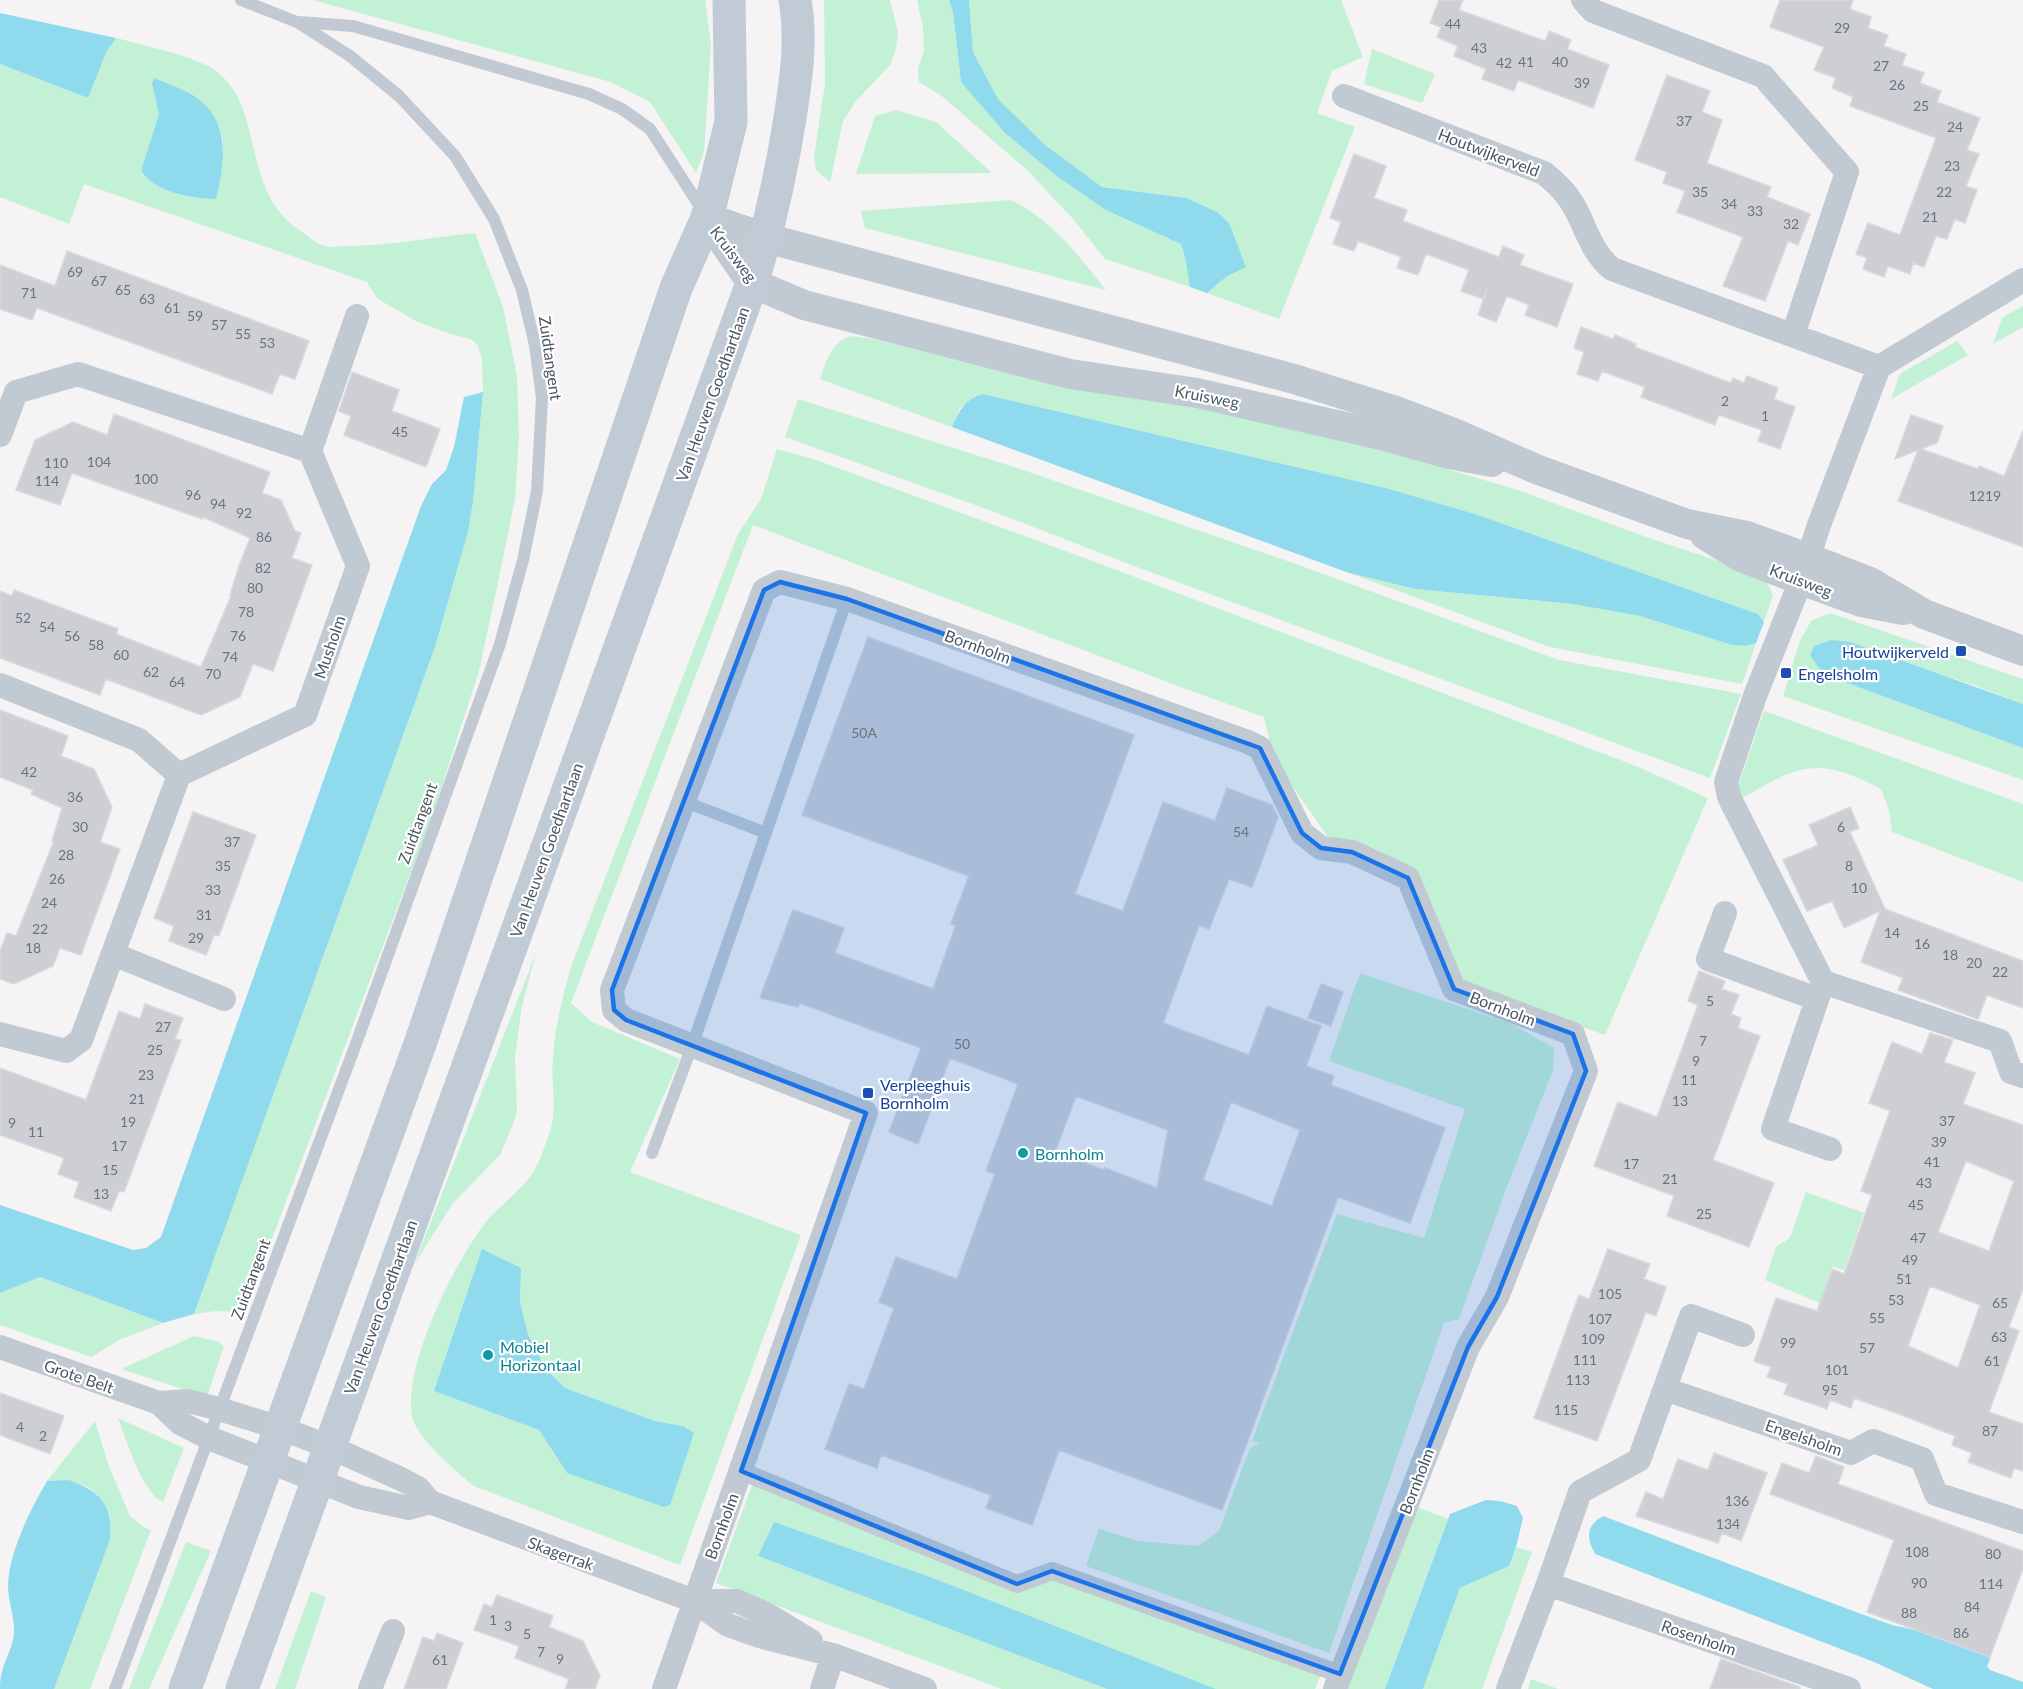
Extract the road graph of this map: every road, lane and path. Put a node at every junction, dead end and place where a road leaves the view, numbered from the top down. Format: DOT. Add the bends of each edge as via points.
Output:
graph roads {
  1 [pos="241,0"];
  2 [pos="729,0"];
  3 [pos="795,0"];
  4 [pos="1583,0"];
  5 [pos="297,22"];
  6 [pos="1344,96"];
  7 [pos="707,218"];
  8 [pos="766,238"];
  9 [pos="2023,280"];
  10 [pos="752,283"];
  11 [pos="357,316"];
  12 [pos="1793,335"];
  13 [pos="1879,368"];
  14 [pos="8,390"];
  15 [pos="0,435"];
  16 [pos="310,451"];
  17 [pos="1536,469"];
  18 [pos="1804,569"];
  19 [pos="847,599"];
  20 [pos="2023,651"];
  21 [pos="0,685"];
  22 [pos="179,775"];
  23 [pos="683,801"];
  24 [pos="766,833"];
  25 [pos="1725,913"];
  26 [pos="113,954"];
  27 [pos="1820,991"];
  28 [pos="224,999"];
  29 [pos="0,1034"];
  30 [pos="692,1046"];
  31 [pos="2023,1076"];
  32 [pos="1830,1149"];
  33 [pos="652,1153"];
  34 [pos="1743,1335"];
  35 [pos="0,1347"];
  36 [pos="1665,1389"];
  37 [pos="159,1403"];
  38 [pos="219,1409"];
  39 [pos="280,1428"];
  40 [pos="209,1438"];
  41 [pos="330,1447"];
  42 [pos="268,1461"];
  43 [pos="741,1471"];
  44 [pos="317,1479"];
  45 [pos="430,1502"];
  46 [pos="2023,1522"];
  47 [pos="1548,1584"];
  48 [pos="694,1601"];
  49 [pos="393,1631"];
  50 [pos="833,1655"];
  51 [pos="1338,1682"];
  52 [pos="115,1689"];
  53 [pos="185,1689"];
  54 [pos="242,1689"];
  55 [pos="370,1689"];
  56 [pos="664,1689"];
  57 [pos="822,1689"];
  58 [pos="925,1689"];
  59 [pos="1508,1689"];
  60 [pos="1849,1689"];
  1 -- 5 [label="lane, Zuidtangent"];
  2 -- 7 [label="main road" via="730,122"];
  3 -- 8 [label="main road, Van Heuven Goedhartlaan" via="798,65"];
  4 -- 12 [label="street" via="1593,11 1763,76 1847,172"];
  5 -- 7 [label="lane, Zuidtangent" via="353,26 589,94 622,109 650,129"];
  5 -- 38 [label="lane, Zuidtangent" via="350,56 399,96 455,156 494,219 522,290 536,345 542,398 537,491 500,644"];
  6 -- 12 [label="street, Houtwijkerveld" via="1544,173 1563,189 1601,261 1612,269"];
  7 -- 8 [label="street, Kruisweg"];
  7 -- 10 [label="street, Kruisweg"];
  7 -- 39 [label="main road" via="676,288 420,1044"];
  8 -- 10 [label="main road, Van Heuven Goedhartlaan"];
  8 -- 17 [label="street, Kruisweg" via="1294,379 1426,421"];
  9 -- 13 [label="street"];
  10 -- 17 [label="street, Kruisweg" via="804,304 1070,374 1197,393 1449,454"];
  10 -- 41 [label="main road, Van Heuven Goedhartlaan"];
  11 -- 16 [label="street"];
  12 -- 13 [label="street, Houtwijkerveld"];
  13 -- 18 [label="street"];
  14 -- 15 [label="street"];
  14 -- 16 [label="street" via="78,374"];
  16 -- 22 [label="street, Musholm" via="357,566 305,715"];
  17 -- 18 [label="street, Kruisweg" via="1687,524 1741,556"];
  18 -- 20 [label="street, Kruisweg" via="1861,602 1924,614"];
  18 -- 27 [label="street" via="1726,782 1729,797"];
  19 -- 23 [label="street, Bornholm" via="780,582 764,590"];
  19 -- 24 [label="lane"];
  19 -- 51 [label="street, Bornholm" via="1260,748 1302,833 1321,848 1352,852 1408,878 1454,989 1573,1034 1586,1071 1497,1297 1468,1347"];
  21 -- 22 [label="street" via="139,740"];
  22 -- 26 [label="street"];
  23 -- 24 [label="lane"];
  23 -- 30 [label="street, Bornholm" via="612,990 614,1010 626,1020"];
  24 -- 30 [label="lane"];
  25 -- 27 [label="street" via="1708,959"];
  26 -- 28 [label="street"];
  26 -- 29 [label="street" via="81,1040 66,1052"];
  27 -- 31 [label="street" via="2000,1041 2011,1072"];
  27 -- 32 [label="street" via="1773,1129"];
  30 -- 33 [label="lane"];
  30 -- 43 [label="street, Bornholm" via="866,1113"];
  34 -- 36 [label="street" via="1691,1317"];
  35 -- 37 [label="street, Grote Belt"];
  36 -- 46 [label="street, Engelsholm" via="1851,1453 1874,1441 1897,1449 1922,1459 1936,1494"];
  36 -- 47 [label="street" via="1639,1460 1580,1492"];
  37 -- 38 [label="street, Grote Belt" via="188,1401"];
  37 -- 40 [label="street, Grote Belt" via="180,1423"];
  38 -- 39 [label="street, Grote Belt"];
  38 -- 40 [label="lane, Zuidtangent"];
  39 -- 41 [label="street, Grote Belt"];
  39 -- 42 [label="main road"];
  40 -- 42 [label="street, Grote Belt"];
  40 -- 52 [label="lane, Zuidtangent"];
  41 -- 44 [label="main road, Van Heuven Goedhartlaan"];
  41 -- 45 [label="street, Skagerrak" via="411,1484"];
  42 -- 44 [label="street, Grote Belt"];
  42 -- 53 [label="main road"];
  43 -- 48 [label="street, Bornholm"];
  43 -- 51 [label="street" via="1017,1584 1052,1571"];
  44 -- 45 [label="street, Skagerrak" via="359,1497 409,1508"];
  44 -- 54 [label="main road, Van Heuven Goedhartlaan"];
  45 -- 48 [label="street, Skagerrak"];
  47 -- 59 [label="street"];
  47 -- 60 [label="street, Rosenholm"];
  48 -- 50 [label="street, Skagerrak" via="728,1625"];
  48 -- 56 [label="street, Bornholm"];
  49 -- 55 [label="street"];
  50 -- 57 [label="street"];
  50 -- 58 [label="street, Skagerrak"];
}
